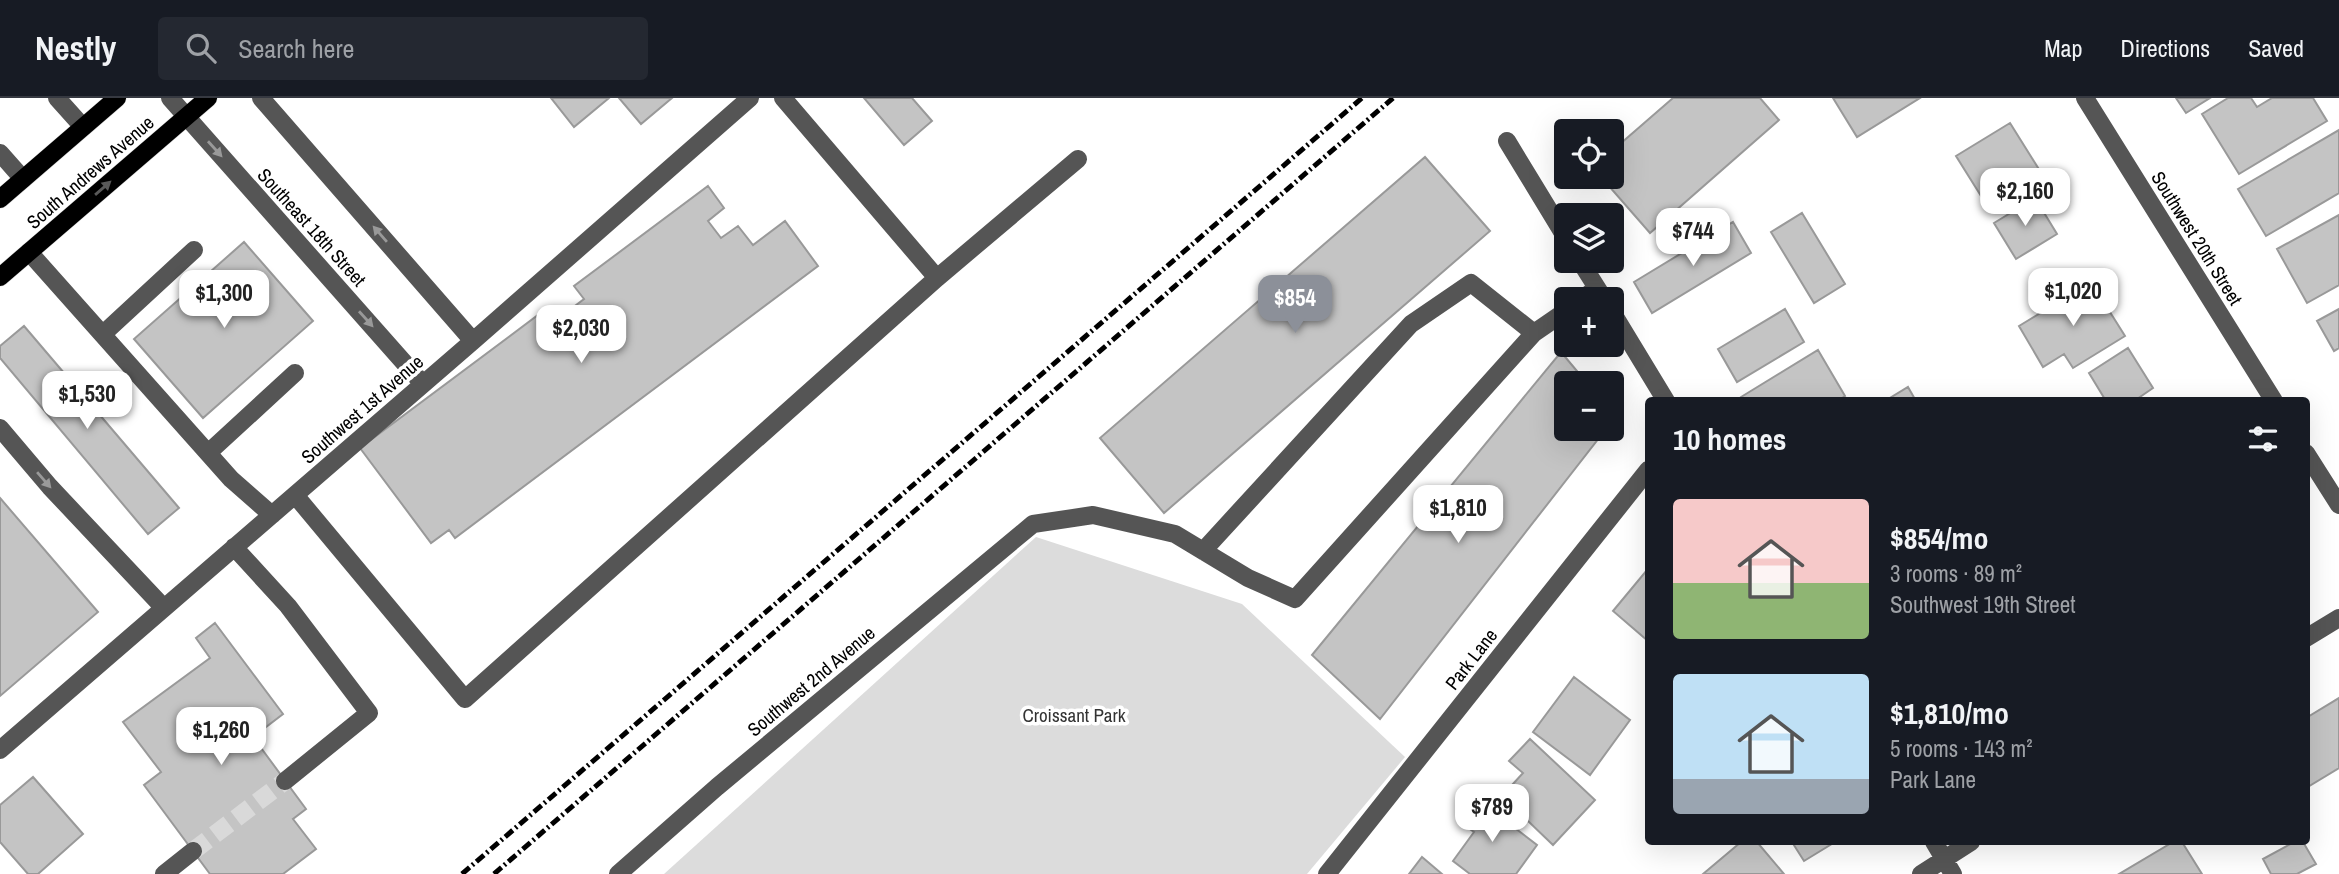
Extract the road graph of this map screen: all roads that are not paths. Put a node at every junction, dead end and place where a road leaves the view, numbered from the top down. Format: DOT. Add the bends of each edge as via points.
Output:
graph roads {
  1 [pos="57,98"];
  2 [pos="117,98"];
  3 [pos="170,98"];
  4 [pos="208,98"];
  5 [pos="261,98"];
  6 [pos="750,98"];
  7 [pos="783,98"];
  8 [pos="2085,98"];
  9 [pos="186,116"];
  10 [pos="83,127"];
  11 [pos="1507,141"];
  12 [pos="0,153"];
  13 [pos="1078,159"];
  14 [pos="23,178"];
  15 [pos="0,199"];
  16 [pos="1554,218"];
  17 [pos="194,250"];
  18 [pos="29,252"];
  19 [pos="0,277"];
  20 [pos="937,278"];
  21 [pos="1554,319"];
  22 [pos="1534,333"];
  23 [pos="1624,333"];
  24 [pos="103,334"];
  25 [pos="473,341"];
  26 [pos="295,373"];
  27 [pos="423,384"];
  28 [pos="1664,397"];
  29 [pos="2272,397"];
  30 [pos="0,428"];
  31 [pos="208,453"];
  32 [pos="2310,459"];
  33 [pos="1645,474"];
  34 [pos="295,495"];
  35 [pos="2339,505"];
  36 [pos="272,515"];
  37 [pos="234,547"];
  38 [pos="1203,551"];
  39 [pos="164,608"];
  40 [pos="2339,618"];
  41 [pos="2310,636"];
  42 [pos="0,750"];
  43 [pos="285,781"];
  44 [pos="1936,845"];
  45 [pos="1968,845"];
  46 [pos="193,852"];
  47 [pos="1948,866"];
  48 [pos="164,874"];
  49 [pos="618,874"];
  50 [pos="1327,874"];
  51 [pos="1921,874"];
  1 -- 10 [label="street"];
  2 -- 10 [label="main road, South Andrews Avenue"];
  3 -- 9 [label="street, Southeast 18th Street"];
  4 -- 9 [label="main road, South Andrews Avenue"];
  25 -- 5 [label="street, one-way"];
  6 -- 25 [label="street, Southwest 1st Avenue"];
  7 -- 20 [label="street"];
  8 -- 29 [label="street, Southwest 20th Street"];
  18 -- 9 [label="main road, South Andrews Avenue, one-way"];
  9 -- 27 [label="street, Southeast 18th Street, one-way"];
  10 -- 14 [label="main road, South Andrews Avenue"];
  11 -- 16 [label="street"];
  12 -- 14 [label="street"];
  13 -- 20 [label="street"];
  14 -- 15 [label="main road, South Andrews Avenue"];
  17 -- 24 [label="street"];
  18 -- 19 [label="main road, South Andrews Avenue"];
  18 -- 24 [label="street"];
  20 -- 34 [label="street" via="464,699"];
  21 -- 22 [label="street"];
  22 -- 38 [label="street" via="1471,283 1411,324"];
  22 -- 38 [label="street" via="1295,599"];
  23 -- 28 [label="street"];
  24 -- 31 [label="street"];
  25 -- 27 [label="street, Southwest 1st Avenue"];
  26 -- 31 [label="street"];
  27 -- 34 [label="street, Southwest 1st Avenue"];
  30 -- 39 [label="street, one-way"];
  31 -- 36 [label="street"];
  32 -- 35 [label="street"];
  33 -- 50 [label="street, Park Lane"];
  34 -- 36 [label="street, Southwest 1st Avenue"];
  36 -- 37 [label="street, Southwest 1st Avenue"];
  37 -- 39 [label="street, Southwest 1st Avenue"];
  37 -- 43 [label="street" via="288,606 369,713"];
  38 -- 49 [label="street, Southwest 2nd Avenue" via="1175,534 1093,515 1033,524"];
  39 -- 42 [label="street, Southwest 1st Avenue"];
  40 -- 41 [label="street"];
  44 -- 47 [label="street"];
  45 -- 47 [label="street"];
  46 -- 48 [label="street"];
  47 -- 51 [label="street"];
}
